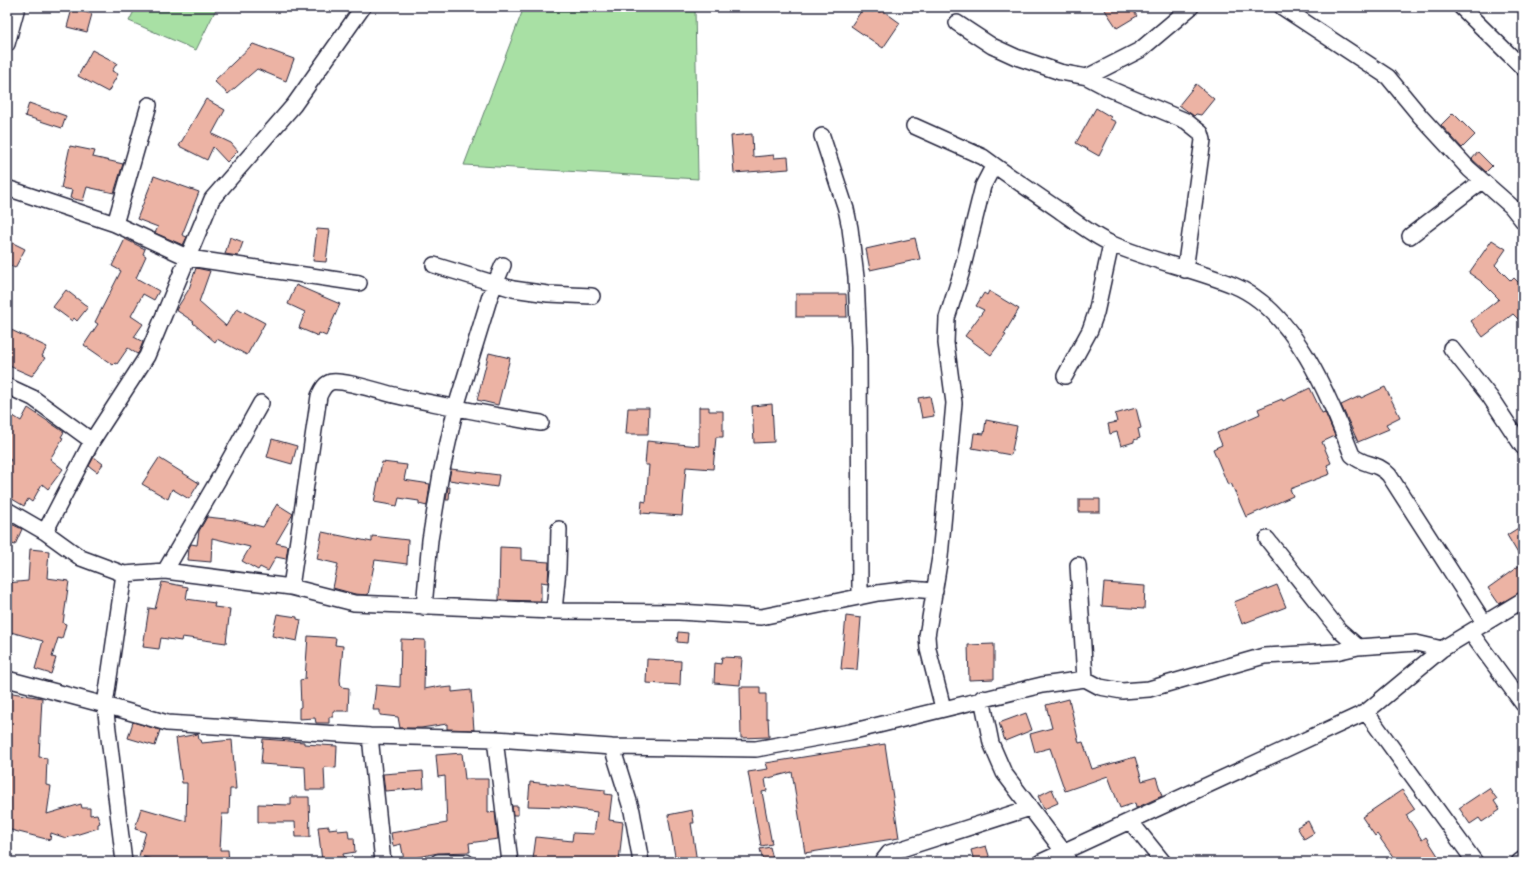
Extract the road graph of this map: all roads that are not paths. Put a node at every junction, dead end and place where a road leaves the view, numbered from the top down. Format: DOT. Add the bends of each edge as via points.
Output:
graph roads {
  1 [pos="17,7"];
  2 [pos="362,7"];
  3 [pos="1191,7"];
  4 [pos="1282,7"];
  5 [pos="1461,7"];
  6 [pos="957,24"];
  7 [pos="7,44"];
  8 [pos="1523,68"];
  9 [pos="1087,77"];
  10 [pos="149,106"];
  11 [pos="914,126"];
  12 [pos="822,136"];
  13 [pos="994,165"];
  14 [pos="1482,181"];
  15 [pos="7,188"];
  16 [pos="1523,221"];
  17 [pos="115,224"];
  18 [pos="1410,236"];
  19 [pos="1111,244"];
  20 [pos="189,258"];
  21 [pos="434,265"];
  22 [pos="503,265"];
  23 [pos="1185,270"];
  24 [pos="359,283"];
  25 [pos="494,284"];
  26 [pos="592,296"];
  27 [pos="1451,348"];
  28 [pos="1065,376"];
  29 [pos="7,386"];
  30 [pos="261,403"];
  31 [pos="456,407"];
  32 [pos="541,423"];
  33 [pos="92,441"];
  34 [pos="1523,448"];
  35 [pos="7,510"];
  36 [pos="558,529"];
  37 [pos="45,532"];
  38 [pos="1267,539"];
  39 [pos="1078,565"];
  40 [pos="165,571"];
  41 [pos="124,574"];
  42 [pos="291,587"];
  43 [pos="936,591"];
  44 [pos="860,597"];
  45 [pos="1523,600"];
  46 [pos="424,607"];
  47 [pos="554,611"];
  48 [pos="1485,624"];
  49 [pos="1471,633"];
  50 [pos="1358,647"];
  51 [pos="1442,649"];
  52 [pos="7,679"];
  53 [pos="1085,679"];
  54 [pos="982,698"];
  55 [pos="1523,704"];
  56 [pos="105,705"];
  57 [pos="943,708"];
  58 [pos="1366,712"];
  59 [pos="370,736"];
  60 [pos="495,738"];
  61 [pos="612,747"];
  62 [pos="1030,808"];
  63 [pos="1130,821"];
  64 [pos="1066,857"];
  65 [pos="1523,859"];
  66 [pos="124,862"];
  67 [pos="383,862"];
  68 [pos="438,862"];
  69 [pos="466,862"];
  70 [pos="510,862"];
  71 [pos="641,862"];
  72 [pos="882,862"];
  73 [pos="1041,862"];
  74 [pos="1163,862"];
  75 [pos="1474,862"];
  76 [pos="1519,862"];
  1 -- 7 [label="street"];
  2 -- 20 [label="street" via="294,105 212,199"];
  3 -- 9 [label="street" via="1140,50"];
  4 -- 14 [label="street" via="1388,77 1421,117"];
  5 -- 8 [label="street"];
  6 -- 9 [label="street" via="992,46 1016,57 1060,72"];
  9 -- 23 [label="street" via="1186,121 1201,133 1203,140"];
  10 -- 17 [label="street"];
  11 -- 13 [label="street" via="983,157"];
  12 -- 44 [label="street" via="846,209 856,277 860,348"];
  13 -- 19 [label="street"];
  13 -- 43 [label="street" via="983,186 962,274 947,318 946,343 954,403"];
  14 -- 16 [label="street" via="1511,206"];
  14 -- 18 [label="street"];
  15 -- 17 [label="street"];
  17 -- 20 [label="street"];
  19 -- 23 [label="street"];
  19 -- 28 [label="street" via="1096,313 1090,330"];
  20 -- 24 [label="street"];
  20 -- 33 [label="street" via="148,356"];
  21 -- 25 [label="street"];
  22 -- 25 [label="street"];
  23 -- 48 [label="street" via="1234,285 1271,311 1287,328 1310,362 1352,455 1359,461 1382,467 1389,475"];
  25 -- 26 [label="street" via="548,294"];
  25 -- 31 [label="street"];
  27 -- 34 [label="street" via="1490,397"];
  29 -- 33 [label="street" via="34,398"];
  30 -- 40 [label="street"];
  31 -- 32 [label="street"];
  31 -- 42 [label="street" via="364,387 332,382 325,385 319,396"];
  31 -- 46 [label="street" via="430,540"];
  33 -- 37 [label="street"];
  35 -- 37 [label="street"];
  36 -- 47 [label="street"];
  37 -- 41 [label="street" via="81,558"];
  38 -- 50 [label="street" via="1339,630"];
  39 -- 53 [label="street"];
  40 -- 41 [label="street"];
  40 -- 42 [label="street"];
  41 -- 56 [label="street"];
  42 -- 46 [label="street" via="354,603"];
  43 -- 44 [label="street" via="910,589"];
  43 -- 57 [label="street" via="927,636"];
  44 -- 47 [label="street" via="761,617 679,612"];
  45 -- 48 [label="street"];
  46 -- 47 [label="street"];
  48 -- 49 [label="street"];
  49 -- 51 [label="street"];
  49 -- 55 [label="street"];
  50 -- 51 [label="street" via="1416,643"];
  50 -- 53 [label="street" via="1336,652 1264,656 1149,690 1122,691 1100,687"];
  51 -- 58 [label="street"];
  52 -- 56 [label="street"];
  53 -- 54 [label="street"];
  54 -- 57 [label="street"];
  54 -- 62 [label="street" via="992,743 1002,767"];
  56 -- 59 [label="street" via="167,723"];
  56 -- 66 [label="street"];
  57 -- 61 [label="street" via="850,732 756,749"];
  58 -- 63 [label="street"];
  58 -- 75 [label="street"];
  59 -- 60 [label="street"];
  59 -- 67 [label="street"];
  60 -- 61 [label="street"];
  60 -- 70 [label="street"];
  61 -- 71 [label="street" via="632,812"];
  62 -- 64 [label="street"];
  62 -- 72 [label="street" via="889,853"];
  63 -- 64 [label="street"];
  63 -- 74 [label="street"];
  64 -- 73 [label="street"];
  65 -- 76 [label="street"];
  68 -- 69 [label="street"];
}
